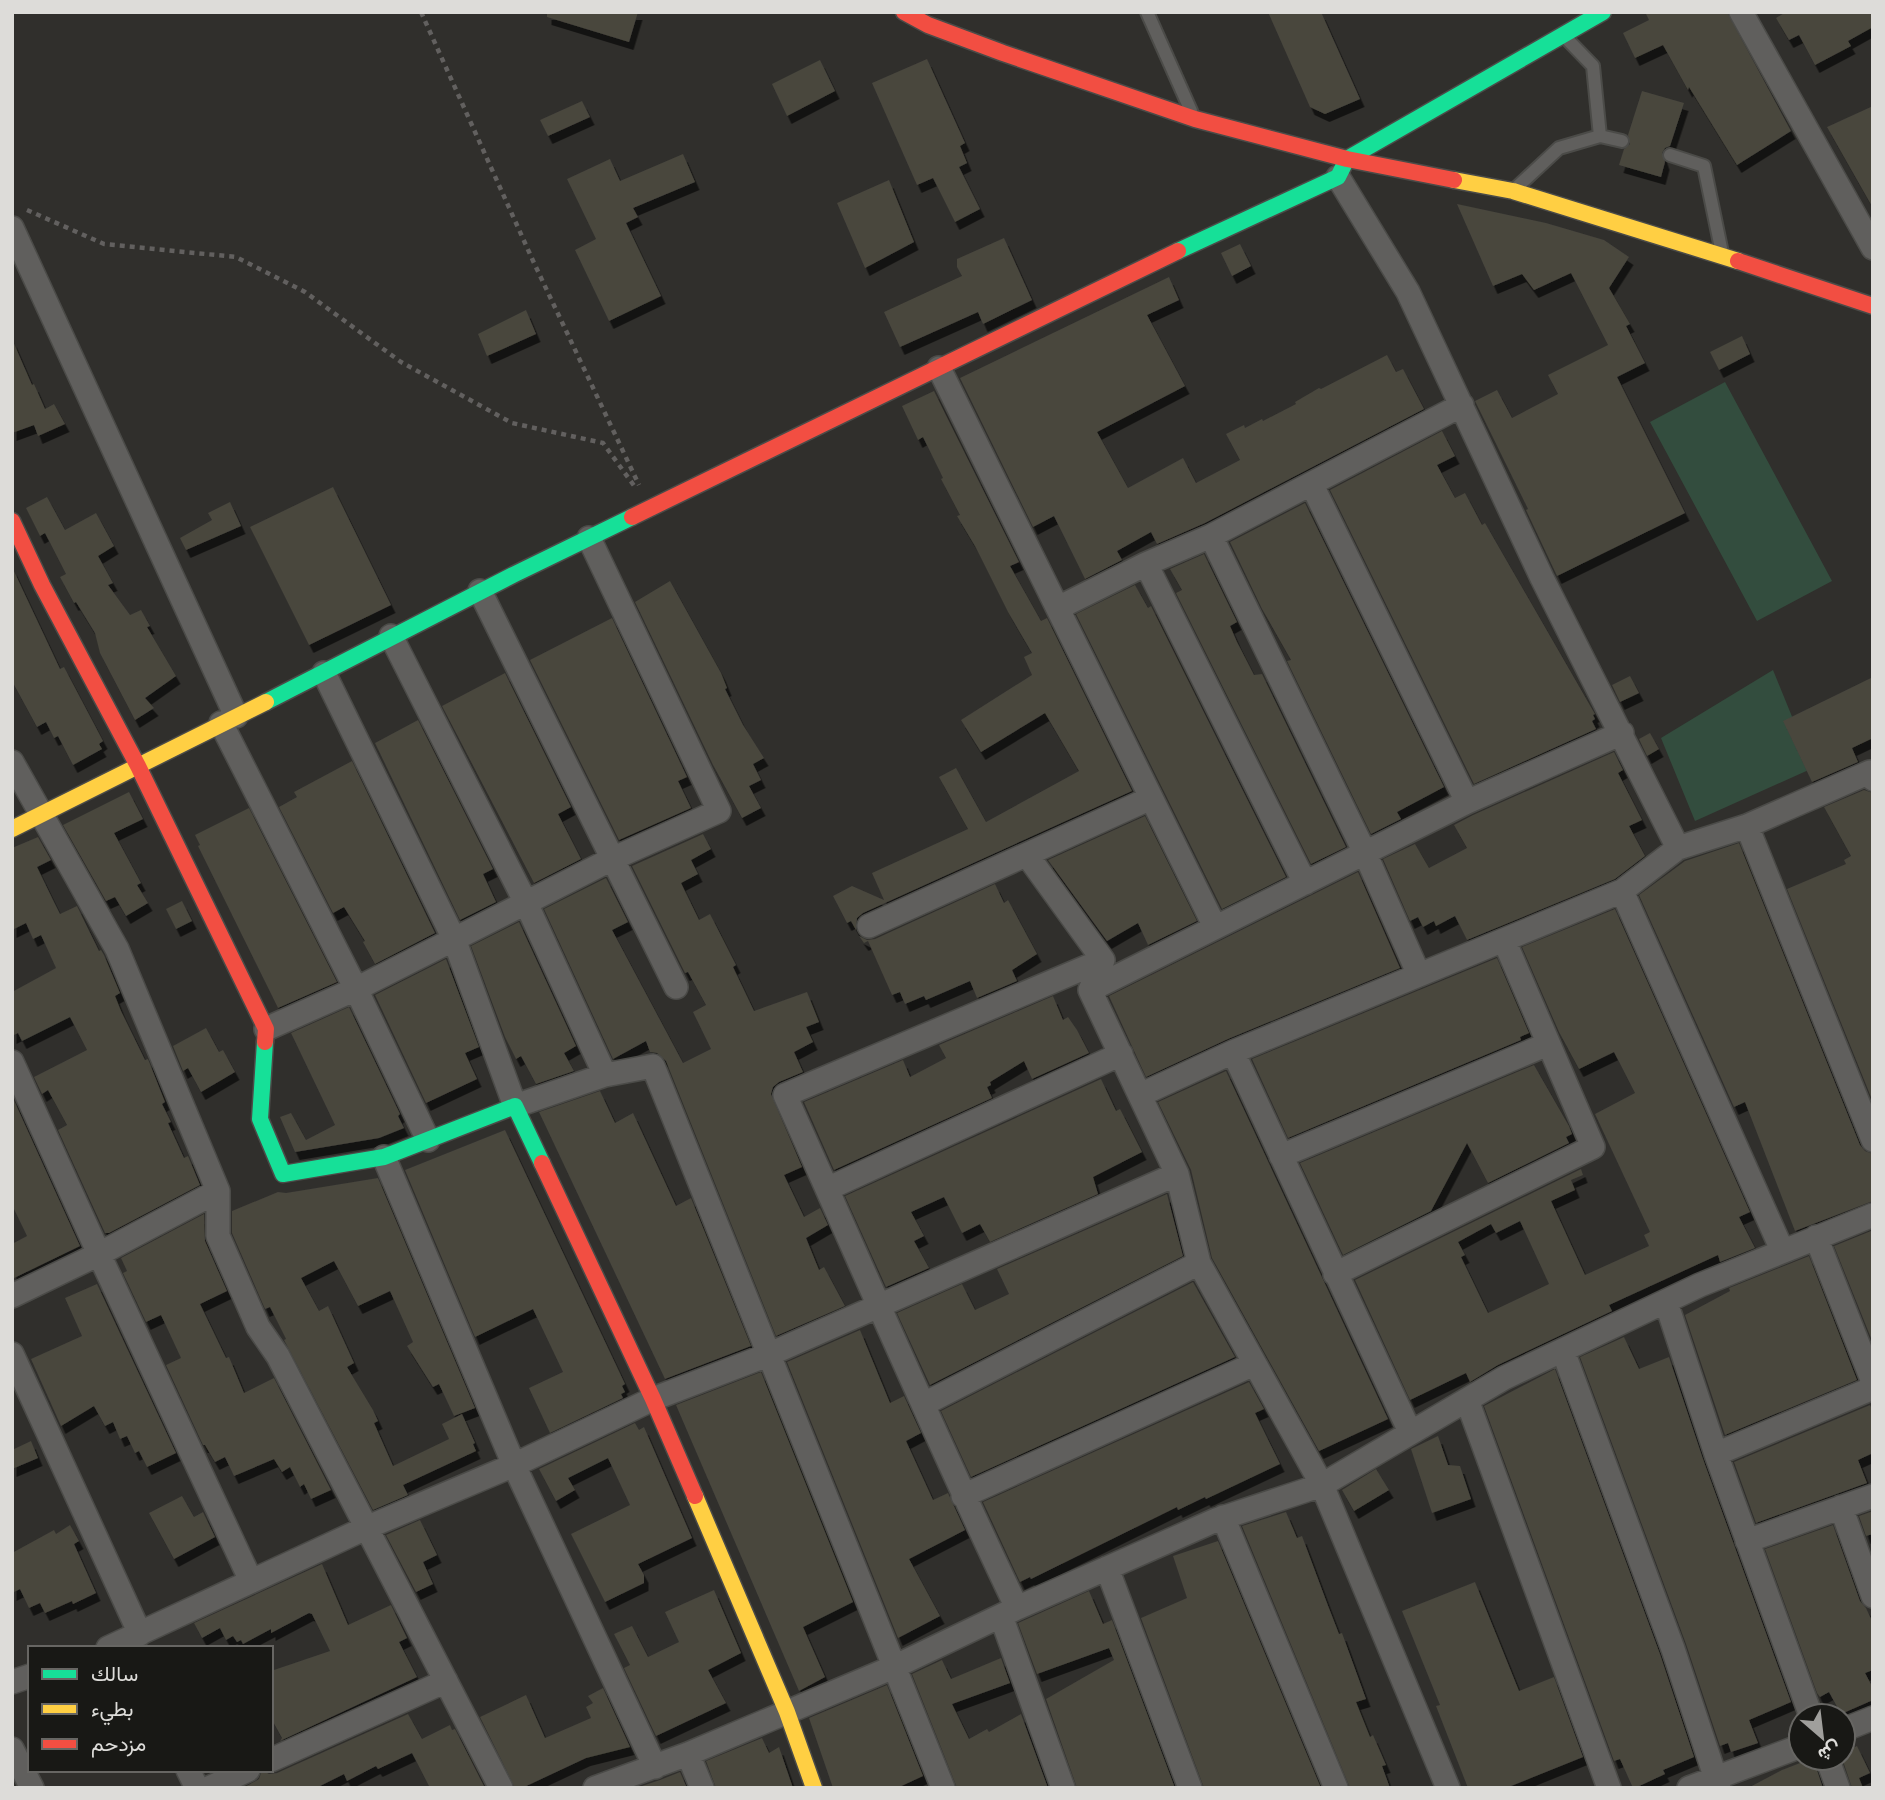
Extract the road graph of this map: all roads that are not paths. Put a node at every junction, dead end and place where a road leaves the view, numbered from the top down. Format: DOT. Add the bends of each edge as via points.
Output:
graph roads {
  1 [pos="904,12"];
  2 [pos="1147,12"];
  3 [pos="1602,12"];
  4 [pos="1741,12"];
  5 [pos="1563,35"];
  6 [pos="1195,119"];
  7 [pos="1600,136"];
  8 [pos="1622,141"];
  9 [pos="1670,155"];
  10 [pos="1342,168"];
  11 [pos="1513,191"];
  12 [pos="18,218"];
  13 [pos="1873,248"];
  14 [pos="1723,257"];
  15 [pos="1873,306"];
  16 [pos="939,368"];
  17 [pos="1462,405"];
  18 [pos="1312,485"];
  19 [pos="12,522"];
  20 [pos="1211,536"];
  21 [pos="589,538"];
  22 [pos="1146,564"];
  23 [pos="480,591"];
  24 [pos="1058,608"];
  25 [pos="391,636"];
  26 [pos="324,673"];
  27 [pos="229,720"];
  28 [pos="1622,733"];
  29 [pos="12,762"];
  30 [pos="138,766"];
  31 [pos="1873,779"];
  32 [pos="1151,798"];
  33 [pos="1467,802"];
  34 [pos="43,815"];
  35 [pos="1747,826"];
  36 [pos="12,829"];
  37 [pos="1678,848"];
  38 [pos="1366,853"];
  39 [pos="1027,855"];
  40 [pos="612,859"];
  41 [pos="1305,883"];
  42 [pos="1622,891"];
  43 [pos="526,902"];
  44 [pos="869,926"];
  45 [pos="1215,927"];
  46 [pos="454,939"];
  47 [pos="1504,940"];
  48 [pos="1103,960"];
  49 [pos="1419,975"];
  50 [pos="676,987"];
  51 [pos="356,989"];
  52 [pos="1090,990"];
  53 [pos="266,1029"];
  54 [pos="1548,1044"];
  55 [pos="1233,1052"];
  56 [pos="1121,1054"];
  57 [pos="12,1062"];
  58 [pos="605,1075"];
  59 [pos="1140,1095"];
  60 [pos="515,1106"];
  61 [pos="428,1140"];
  62 [pos="1873,1140"];
  63 [pos="1281,1156"];
  64 [pos="384,1157"];
  65 [pos="1177,1174"];
  66 [pos="827,1189"];
  67 [pos="218,1191"];
  68 [pos="1873,1215"];
  69 [pos="1816,1237"];
  70 [pos="1782,1250"];
  71 [pos="99,1254"];
  72 [pos="1199,1263"];
  73 [pos="1335,1274"];
  74 [pos="12,1296"];
  75 [pos="1666,1302"];
  76 [pos="880,1306"];
  77 [pos="1563,1351"];
  78 [pos="12,1354"];
  79 [pos="770,1354"];
  80 [pos="1254,1364"];
  81 [pos="1873,1382"];
  82 [pos="1873,1388"];
  83 [pos="653,1399"];
  84 [pos="1466,1400"];
  85 [pos="925,1404"];
  86 [pos="1410,1432"];
  87 [pos="1716,1454"];
  88 [pos="514,1465"];
  89 [pos="1322,1485"];
  90 [pos="963,1496"];
  91 [pos="1873,1496"];
  92 [pos="1841,1507"];
  93 [pos="1223,1517"];
  94 [pos="368,1527"];
  95 [pos="1747,1541"];
  96 [pos="1107,1568"];
  97 [pos="251,1581"];
  98 [pos="1873,1596"];
  99 [pos="1009,1612"];
  100 [pos="124,1643"];
  101 [pos="895,1666"];
  102 [pos="446,1681"];
  103 [pos="1806,1702"];
  104 [pos="787,1712"];
  105 [pos="12,1749"];
  106 [pos="1787,1752"];
  107 [pos="688,1754"];
  108 [pos="273,1759"];
  109 [pos="655,1766"];
  110 [pos="189,1772"];
  111 [pos="244,1772"];
  112 [pos="1717,1783"];
  113 [pos="32,1788"];
  114 [pos="197,1788"];
  115 [pos="209,1788"];
  116 [pos="501,1788"];
  117 [pos="596,1788"];
  118 [pos="702,1788"];
  119 [pos="814,1788"];
  120 [pos="943,1788"];
  121 [pos="1063,1788"];
  122 [pos="1190,1788"];
  123 [pos="1336,1788"];
  124 [pos="1448,1788"];
  125 [pos="1609,1788"];
  126 [pos="1689,1788"];
  1 -- 6 [label="street" via="1003,53"];
  2 -- 6 [label="lane"];
  3 -- 5 [label="street"];
  4 -- 13 [label="street"];
  5 -- 7 [label="lane" via="1593,66"];
  5 -- 10 [label="street"];
  6 -- 10 [label="street"];
  7 -- 8 [label="lane"];
  7 -- 11 [label="lane" via="1559,148"];
  9 -- 14 [label="lane" via="1704,166"];
  10 -- 11 [label="street"];
  10 -- 16 [label="street"];
  10 -- 17 [label="street"];
  11 -- 14 [label="street"];
  12 -- 27 [label="street"];
  14 -- 15 [label="street"];
  16 -- 21 [label="street"];
  16 -- 24 [label="street"];
  17 -- 18 [label="street"];
  17 -- 28 [label="street" via="1542,578"];
  18 -- 20 [label="street"];
  18 -- 33 [label="street"];
  19 -- 30 [label="street"];
  20 -- 22 [label="street"];
  20 -- 38 [label="street"];
  21 -- 23 [label="street"];
  21 -- 40 [label="street" via="719,811"];
  22 -- 24 [label="street"];
  22 -- 41 [label="street"];
  23 -- 25 [label="street"];
  23 -- 40 [label="street"];
  24 -- 32 [label="street"];
  25 -- 26 [label="street"];
  25 -- 43 [label="street"];
  26 -- 27 [label="street"];
  26 -- 46 [label="street"];
  27 -- 30 [label="street"];
  27 -- 51 [label="street"];
  28 -- 33 [label="street"];
  28 -- 37 [label="street"];
  29 -- 34 [label="street"];
  30 -- 34 [label="street"];
  30 -- 53 [label="street"];
  31 -- 35 [label="street" via="1870,772"];
  32 -- 39 [label="street"];
  32 -- 45 [label="street"];
  33 -- 38 [label="street"];
  34 -- 36 [label="street"];
  34 -- 67 [label="street" via="117,949"];
  35 -- 37 [label="street"];
  35 -- 62 [label="street"];
  37 -- 42 [label="street"];
  38 -- 41 [label="street"];
  38 -- 49 [label="street"];
  39 -- 44 [label="street"];
  39 -- 48 [label="street"];
  40 -- 43 [label="street"];
  40 -- 50 [label="street"];
  41 -- 45 [label="street"];
  42 -- 47 [label="street"];
  42 -- 70 [label="street"];
  43 -- 46 [label="street"];
  43 -- 58 [label="street"];
  45 -- 52 [label="street"];
  46 -- 51 [label="street"];
  46 -- 60 [label="street"];
  47 -- 49 [label="street"];
  47 -- 54 [label="street"];
  48 -- 52 [label="street"];
  48 -- 66 [label="street" via="785,1096"];
  49 -- 55 [label="street"];
  51 -- 53 [label="street"];
  51 -- 61 [label="street"];
  52 -- 56 [label="street"];
  53 -- 64 [label="street" via="260,1119 283,1174"];
  54 -- 63 [label="street"];
  54 -- 73 [label="street" via="1593,1147"];
  55 -- 59 [label="street"];
  55 -- 63 [label="street"];
  56 -- 59 [label="street"];
  56 -- 66 [label="street"];
  57 -- 71 [label="street"];
  58 -- 60 [label="street"];
  58 -- 79 [label="street" via="653,1066"];
  59 -- 65 [label="street"];
  60 -- 61 [label="street"];
  60 -- 83 [label="street"];
  61 -- 64 [label="street"];
  63 -- 73 [label="street"];
  64 -- 88 [label="street"];
  65 -- 72 [label="street"];
  65 -- 76 [label="street"];
  66 -- 76 [label="street"];
  67 -- 71 [label="street"];
  67 -- 94 [label="street" via="218,1236 240,1290"];
  68 -- 69 [label="street"];
  69 -- 70 [label="street"];
  69 -- 81 [label="street"];
  70 -- 75 [label="street"];
  71 -- 74 [label="street"];
  71 -- 97 [label="street"];
  72 -- 80 [label="street"];
  72 -- 85 [label="street"];
  73 -- 86 [label="street"];
  75 -- 77 [label="street"];
  75 -- 87 [label="street"];
  76 -- 79 [label="street"];
  76 -- 85 [label="street"];
  77 -- 84 [label="street"];
  77 -- 112 [label="street" via="1673,1649"];
  78 -- 100 [label="street"];
  79 -- 83 [label="street"];
  79 -- 101 [label="street"];
  80 -- 89 [label="street"];
  80 -- 90 [label="street"];
  82 -- 87 [label="street"];
  83 -- 88 [label="street"];
  83 -- 104 [label="street"];
  84 -- 86 [label="street"];
  84 -- 125 [label="street"];
  85 -- 90 [label="street"];
  86 -- 89 [label="street"];
  87 -- 95 [label="street"];
  88 -- 94 [label="street"];
  88 -- 109 [label="street"];
  89 -- 93 [label="street"];
  89 -- 124 [label="street"];
  90 -- 99 [label="street"];
  91 -- 92 [label="street"];
  92 -- 95 [label="street"];
  92 -- 98 [label="street"];
  93 -- 96 [label="street"];
  93 -- 123 [label="street"];
  94 -- 97 [label="street"];
  94 -- 102 [label="street"];
  95 -- 103 [label="street"];
  96 -- 99 [label="street"];
  96 -- 122 [label="street"];
  97 -- 100 [label="street"];
  99 -- 101 [label="street"];
  99 -- 121 [label="street"];
  101 -- 104 [label="street"];
  101 -- 120 [label="street"];
  102 -- 108 [label="street"];
  102 -- 116 [label="street"];
  104 -- 107 [label="street"];
  104 -- 119 [label="street"];
  105 -- 113 [label="street"];
  106 -- 112 [label="street"];
  107 -- 109 [label="street"];
  107 -- 118 [label="street"];
  109 -- 117 [label="street"];
  110 -- 114 [label="street"];
  111 -- 115 [label="street"];
  112 -- 126 [label="street"];
}
